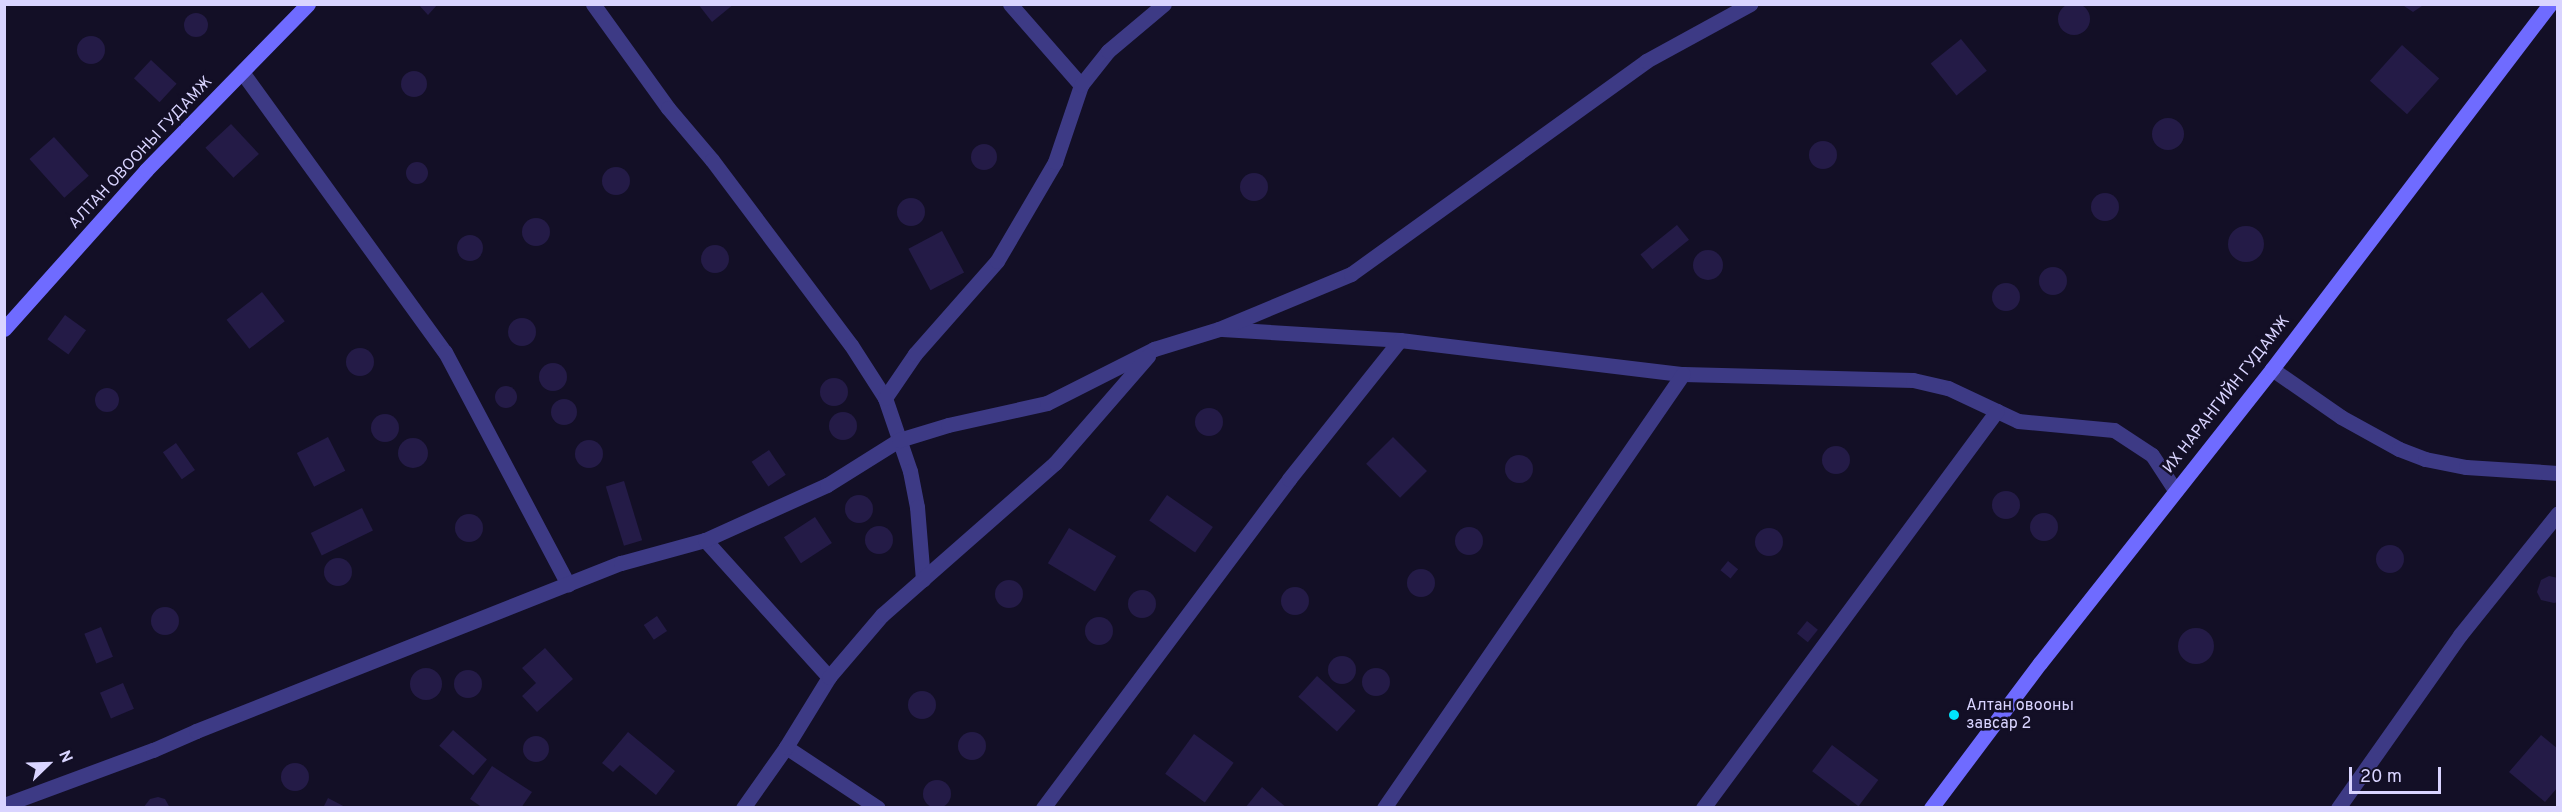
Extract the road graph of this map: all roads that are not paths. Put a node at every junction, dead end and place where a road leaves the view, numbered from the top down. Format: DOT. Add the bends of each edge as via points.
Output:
graph roads {
  1 [pos="308,4"];
  2 [pos="593,4"];
  3 [pos="1010,4"];
  4 [pos="1164,4"];
  5 [pos="1750,4"];
  6 [pos="2550,4"];
  7 [pos="242,72"];
  8 [pos="1082,85"];
  9 [pos="4,329"];
  10 [pos="1220,329"];
  11 [pos="1400,340"];
  12 [pos="1154,349"];
  13 [pos="2272,369"];
  14 [pos="1683,374"];
  15 [pos="885,398"];
  16 [pos="1997,411"];
  17 [pos="899,440"];
  18 [pos="2558,473"];
  19 [pos="2175,490"];
  20 [pos="2558,513"];
  21 [pos="705,540"];
  22 [pos="923,580"];
  23 [pos="568,584"];
  24 [pos="829,677"];
  25 [pos="786,747"];
  26 [pos="4,805"];
  27 [pos="743,807"];
  28 [pos="878,807"];
  29 [pos="1043,807"];
  30 [pos="1384,807"];
  31 [pos="1703,807"];
  32 [pos="1931,807"];
  33 [pos="2338,807"];
  1 -- 7 [label="main road, АЛТАН ОВООНЫ ГУДАМЖ"];
  2 -- 15 [label="street" via="850,345"];
  3 -- 8 [label="street"];
  4 -- 8 [label="street" via="1108,51"];
  5 -- 10 [label="street" via="1646,61 1351,274"];
  6 -- 13 [label="main road, ИХ НАРАНГИЙН ГУДАМЖ"];
  7 -- 9 [label="main road, АЛТАН ОВООНЫ ГУДАМЖ" via="146,170"];
  7 -- 23 [label="street" via="445,352"];
  8 -- 15 [label="street" via="1054,162 997,261 915,354"];
  10 -- 11 [label="street"];
  10 -- 12 [label="street"];
  11 -- 14 [label="street"];
  11 -- 29 [label="street" via="1289,479"];
  12 -- 17 [label="street" via="1047,403"];
  12 -- 22 [label="street" via="1055,463"];
  13 -- 18 [label="street" via="2341,417 2425,459"];
  13 -- 19 [label="main road, ИХ НАРАНГИЙН ГУДАМЖ"];
  14 -- 16 [label="street" via="1913,380 1948,388"];
  14 -- 30 [label="street"];
  15 -- 17 [label="street"];
  16 -- 19 [label="street" via="2018,421 2114,430 2151,455"];
  16 -- 31 [label="street"];
  17 -- 21 [label="street" via="827,485"];
  17 -- 22 [label="street" via="917,507"];
  19 -- 32 [label="main road, ИХ НАРАНГИЙН ГУДАМЖ"];
  20 -- 33 [label="street" via="2460,635"];
  21 -- 23 [label="street" via="621,563"];
  21 -- 24 [label="street"];
  22 -- 24 [label="street" via="882,615"];
  23 -- 26 [label="street" via="153,750"];
  24 -- 25 [label="street"];
  25 -- 27 [label="street"];
  25 -- 28 [label="street"];
}
